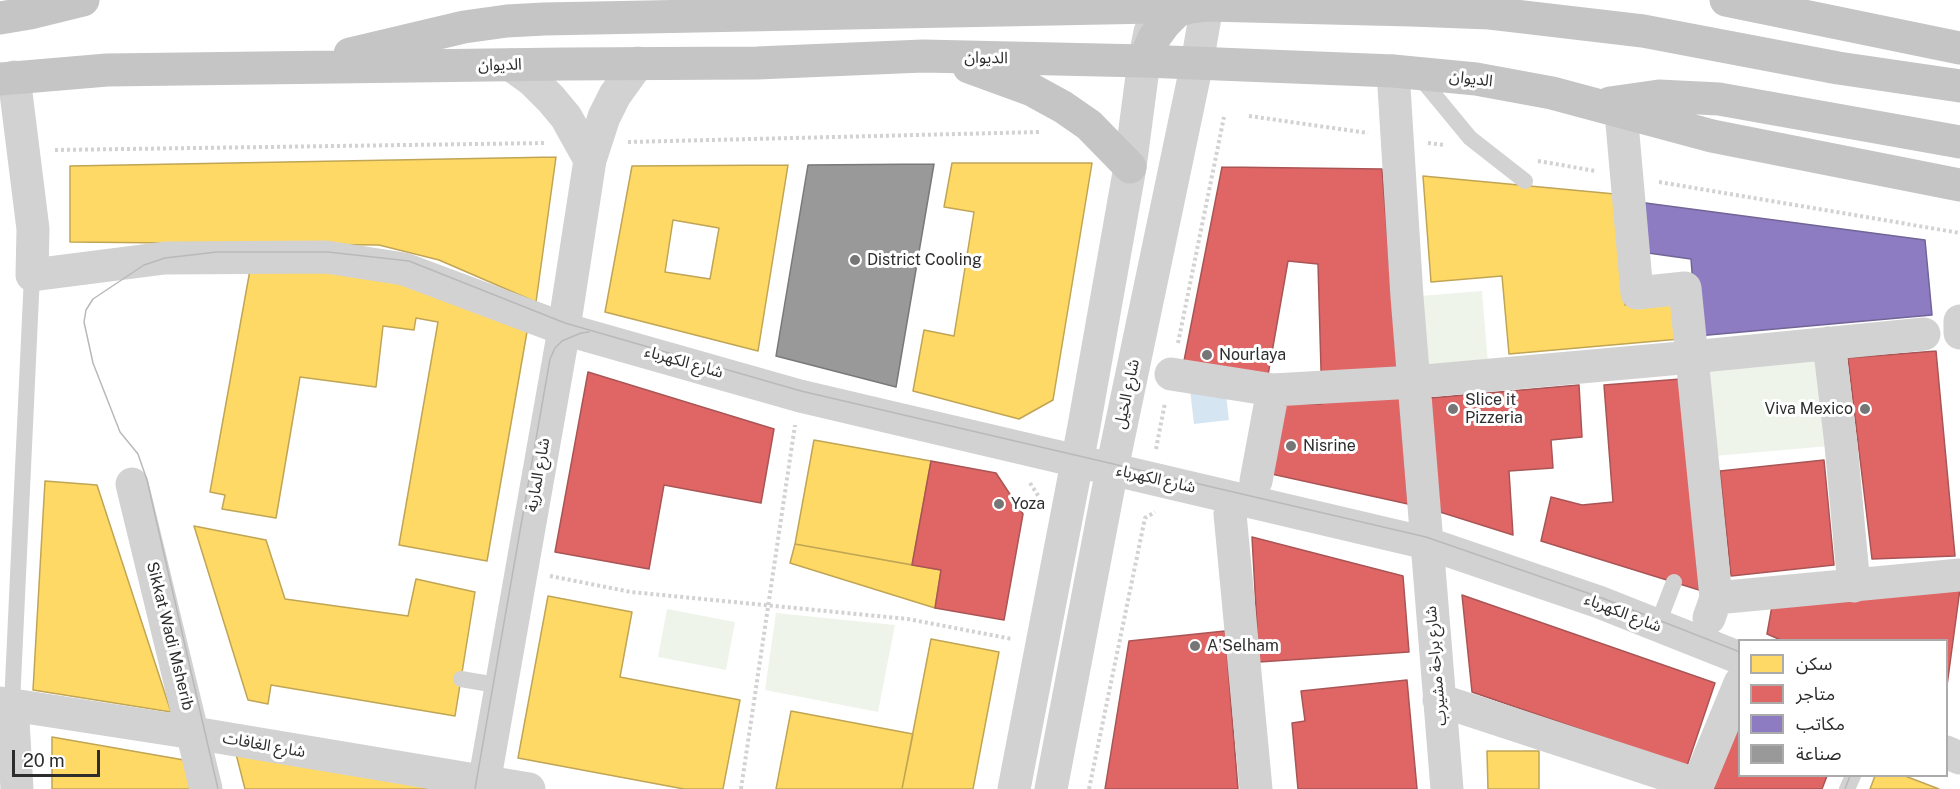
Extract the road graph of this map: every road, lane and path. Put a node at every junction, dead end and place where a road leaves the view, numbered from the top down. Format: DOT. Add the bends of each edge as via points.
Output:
graph roads {
  1 [pos="83,0"];
  2 [pos="1726,0"];
  3 [pos="1182,2"];
  4 [pos="0,18"];
  5 [pos="1960,48"];
  6 [pos="923,56"];
  7 [pos="1144,61"];
  8 [pos="638,63"];
  9 [pos="1197,63"];
  10 [pos="512,64"];
  11 [pos="298,68"];
  12 [pos="1405,72"];
  13 [pos="7,78"];
  14 [pos="1960,86"];
  15 [pos="1611,109"];
  16 [pos="1047,132"];
  17 [pos="1960,142"];
  18 [pos="589,148"];
  19 [pos="24,151"];
  20 [pos="1130,167"];
  21 [pos="1525,182"];
  22 [pos="1960,185"];
  23 [pos="32,275"];
  24 [pos="1960,321"];
  25 [pos="564,329"];
  26 [pos="1960,333"];
  27 [pos="1924,334"];
  28 [pos="1829,343"];
  29 [pos="1692,357"];
  30 [pos="1171,374"];
  31 [pos="1414,382"];
  32 [pos="1273,390"];
  33 [pos="800,396"];
  34 [pos="1078,462"];
  35 [pos="1112,469"];
  36 [pos="1256,482"];
  37 [pos="132,484"];
  38 [pos="1230,514"];
  39 [pos="1426,543"];
  40 [pos="522,570"];
  41 [pos="1960,575"];
  42 [pos="1674,582"];
  43 [pos="1854,585"];
  44 [pos="768,605"];
  45 [pos="1657,626"];
  46 [pos="1042,644"];
  47 [pos="1738,657"];
  48 [pos="461,679"];
  49 [pos="502,686"];
  50 [pos="1738,688"];
  51 [pos="1439,700"];
  52 [pos="6,704"];
  53 [pos="194,733"];
  54 [pos="484,785"];
  55 [pos="1697,787"];
  56 [pos="17,789"];
  57 [pos="206,789"];
  58 [pos="529,789"];
  59 [pos="741,789"];
  60 [pos="1014,789"];
  61 [pos="1051,789"];
  62 [pos="1256,789"];
  63 [pos="1447,789"];
  1 -- 4 [label="main road"];
  2 -- 5 [label="main road"];
  3 -- 7 [label="street"];
  3 -- 7 [label="main road" via="1184,8 1171,16 1154,38"];
  3 -- 9 [label="street, شارع الخيل"];
  3 -- 11 [label="main road" via="507,21 410,39"];
  3 -- 14 [label="main road" via="1528,17 1643,31 1838,68"];
  6 -- 7 [label="main road, الديوان"];
  6 -- 8 [label="main road, الديوان"];
  6 -- 20 [label="main road" via="992,74 1047,97 1089,125"];
  7 -- 9 [label="main road, الديوان"];
  7 -- 20 [label="street"];
  8 -- 10 [label="main road, الديوان"];
  8 -- 18 [label="street, شارع المارية" via="615,95"];
  9 -- 12 [label="main road, الديوان"];
  9 -- 35 [label="street, شارع الخيل"];
  10 -- 11 [label="main road, الديوان"];
  10 -- 18 [label="street" via="551,99"];
  11 -- 13 [label="main road, الديوان" via="107,70"];
  12 -- 15 [label="main road, الديوان" via="1503,83"];
  12 -- 21 [label="lane" via="1470,138"];
  12 -- 31 [label="street, شارع براحة مشيرب" via="1396,137"];
  13 -- 19 [label="street"];
  15 -- 17 [label="main road" via="1629,99 1659,96 1719,99"];
  15 -- 22 [label="main road, الديوان" via="1712,136"];
  15 -- 29 [label="street" via="1637,293 1685,288"];
  16 -- 18 [label="path"];
  18 -- 19 [label="path"];
  18 -- 25 [label="street, شارع المارية"];
  19 -- 23 [label="street" via="33,229"];
  20 -- 34 [label="street"];
  23 -- 25 [label="street, شارع الكهرباء" via="165,258 326,257 404,269"];
  23 -- 52 [label="lane"];
  24 -- 26 [label="street"];
  25 -- 33 [label="street, شارع الكهرباء"];
  25 -- 40 [label="street, شارع المارية"];
  27 -- 28 [label="street"];
  28 -- 29 [label="street"];
  28 -- 43 [label="street"];
  29 -- 31 [label="street"];
  29 -- 43 [label="street" via="1713,608"];
  30 -- 32 [label="street"];
  31 -- 32 [label="street"];
  31 -- 39 [label="street, شارع براحة مشيرب"];
  32 -- 36 [label="street"];
  33 -- 34 [label="street, شارع الكهرباء"];
  33 -- 44 [label="path"];
  34 -- 35 [label="street, شارع الكهرباء"];
  34 -- 46 [label="street"];
  35 -- 39 [label="street, شارع الكهرباء"];
  35 -- 61 [label="street, شارع الخيل"];
  37 -- 53 [label="street, Sikkat Wadi Msherib"];
  38 -- 62 [label="street"];
  39 -- 45 [label="street, شارع الكهرباء"];
  39 -- 51 [label="street, شارع براحة مشيرب"];
  40 -- 44 [label="path" via="632,592"];
  40 -- 49 [label="street, شارع المارية"];
  41 -- 43 [label="street"];
  42 -- 45 [label="lane"];
  44 -- 46 [label="path" via="908,619"];
  44 -- 59 [label="path"];
  45 -- 47 [label="street, شارع الكهرباء"];
  46 -- 60 [label="street"];
  48 -- 49 [label="lane"];
  49 -- 54 [label="street, شارع المارية"];
  50 -- 55 [label="street"];
  51 -- 55 [label="street"];
  51 -- 63 [label="street, شارع براحة مشيرب"];
  52 -- 53 [label="street, شارع الغافات"];
  52 -- 56 [label="street"];
  53 -- 54 [label="street, شارع الغافات"];
  53 -- 57 [label="street, Sikkat Wadi Msherib"];
  54 -- 58 [label="street, شارع الغافات"];
}
